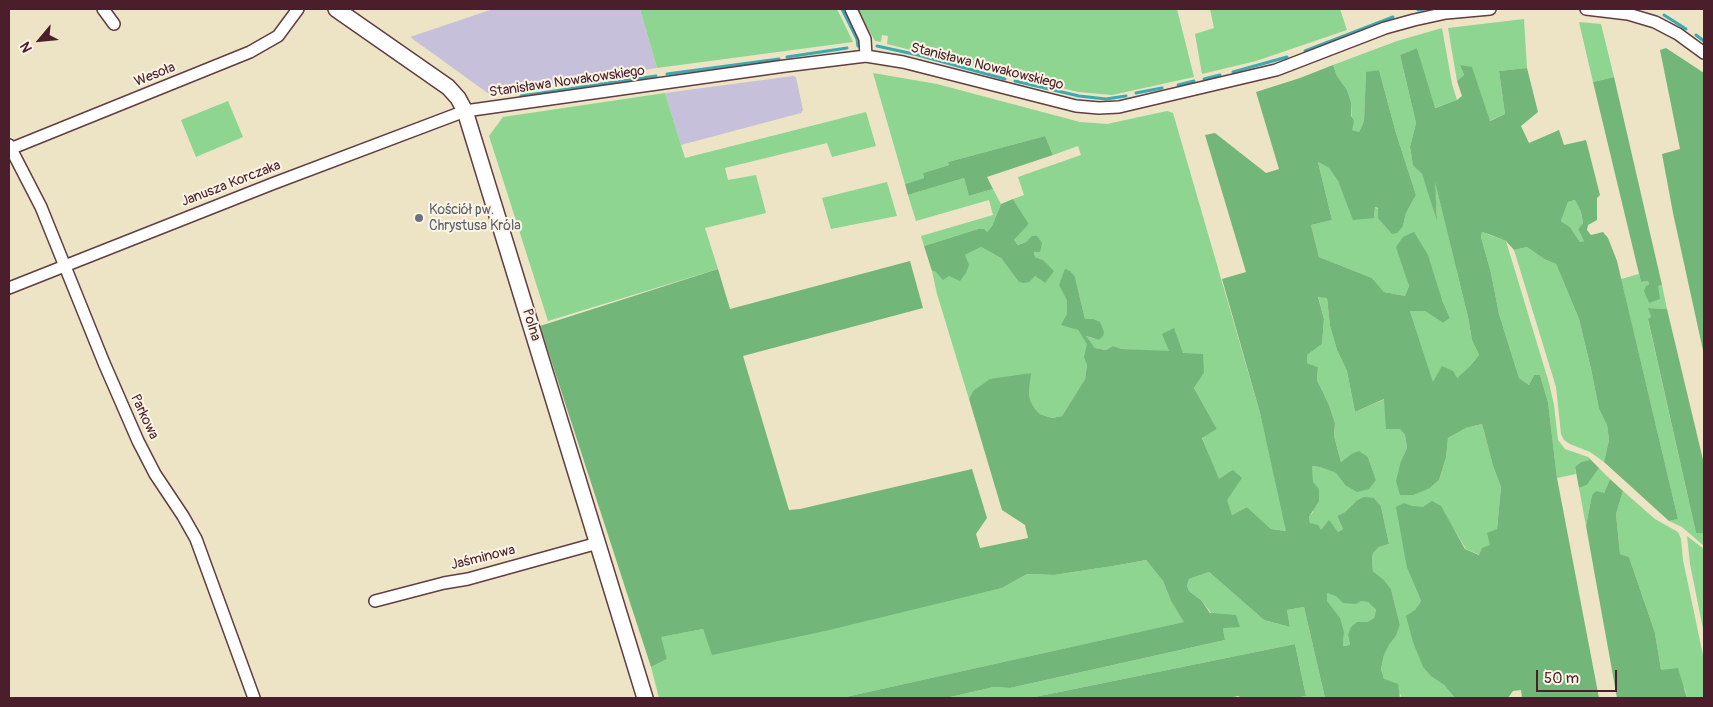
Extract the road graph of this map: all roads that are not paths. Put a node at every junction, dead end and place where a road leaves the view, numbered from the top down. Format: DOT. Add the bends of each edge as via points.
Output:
graph roads {
  1 [pos="103,9"];
  2 [pos="298,9"];
  3 [pos="336,9"];
  4 [pos="850,9"];
  5 [pos="1490,9"];
  6 [pos="1586,9"];
  7 [pos="114,24"];
  8 [pos="1704,53"];
  9 [pos="866,56"];
  10 [pos="465,112"];
  11 [pos="9,147"];
  12 [pos="64,267"];
  13 [pos="9,288"];
  14 [pos="598,543"];
  15 [pos="375,601"];
  16 [pos="254,698"];
  17 [pos="645,698"];
  1 -- 7 [label="street"];
  2 -- 11 [label="street, Wesoła" via="278,36 250,52"];
  3 -- 10 [label="street, Polna" via="448,87"];
  4 -- 9 [label="street" via="865,39"];
  5 -- 9 [label="street, Stanisława Nowakowskiego" via="1414,20 1276,70 1099,108 1076,106 903,62"];
  6 -- 8 [label="street" via="1628,14 1655,22"];
  9 -- 10 [label="street, Stanisława Nowakowskiego"];
  10 -- 12 [label="street, Janusza Korczaka" via="243,195"];
  10 -- 14 [label="street, Polna"];
  11 -- 12 [label="street, Parkowa" via="38,200"];
  12 -- 13 [label="street, Janusza Korczaka"];
  12 -- 16 [label="street, Parkowa" via="138,441 196,539"];
  14 -- 15 [label="street, Jaśminowa"];
  14 -- 17 [label="street, Polna"];
}
